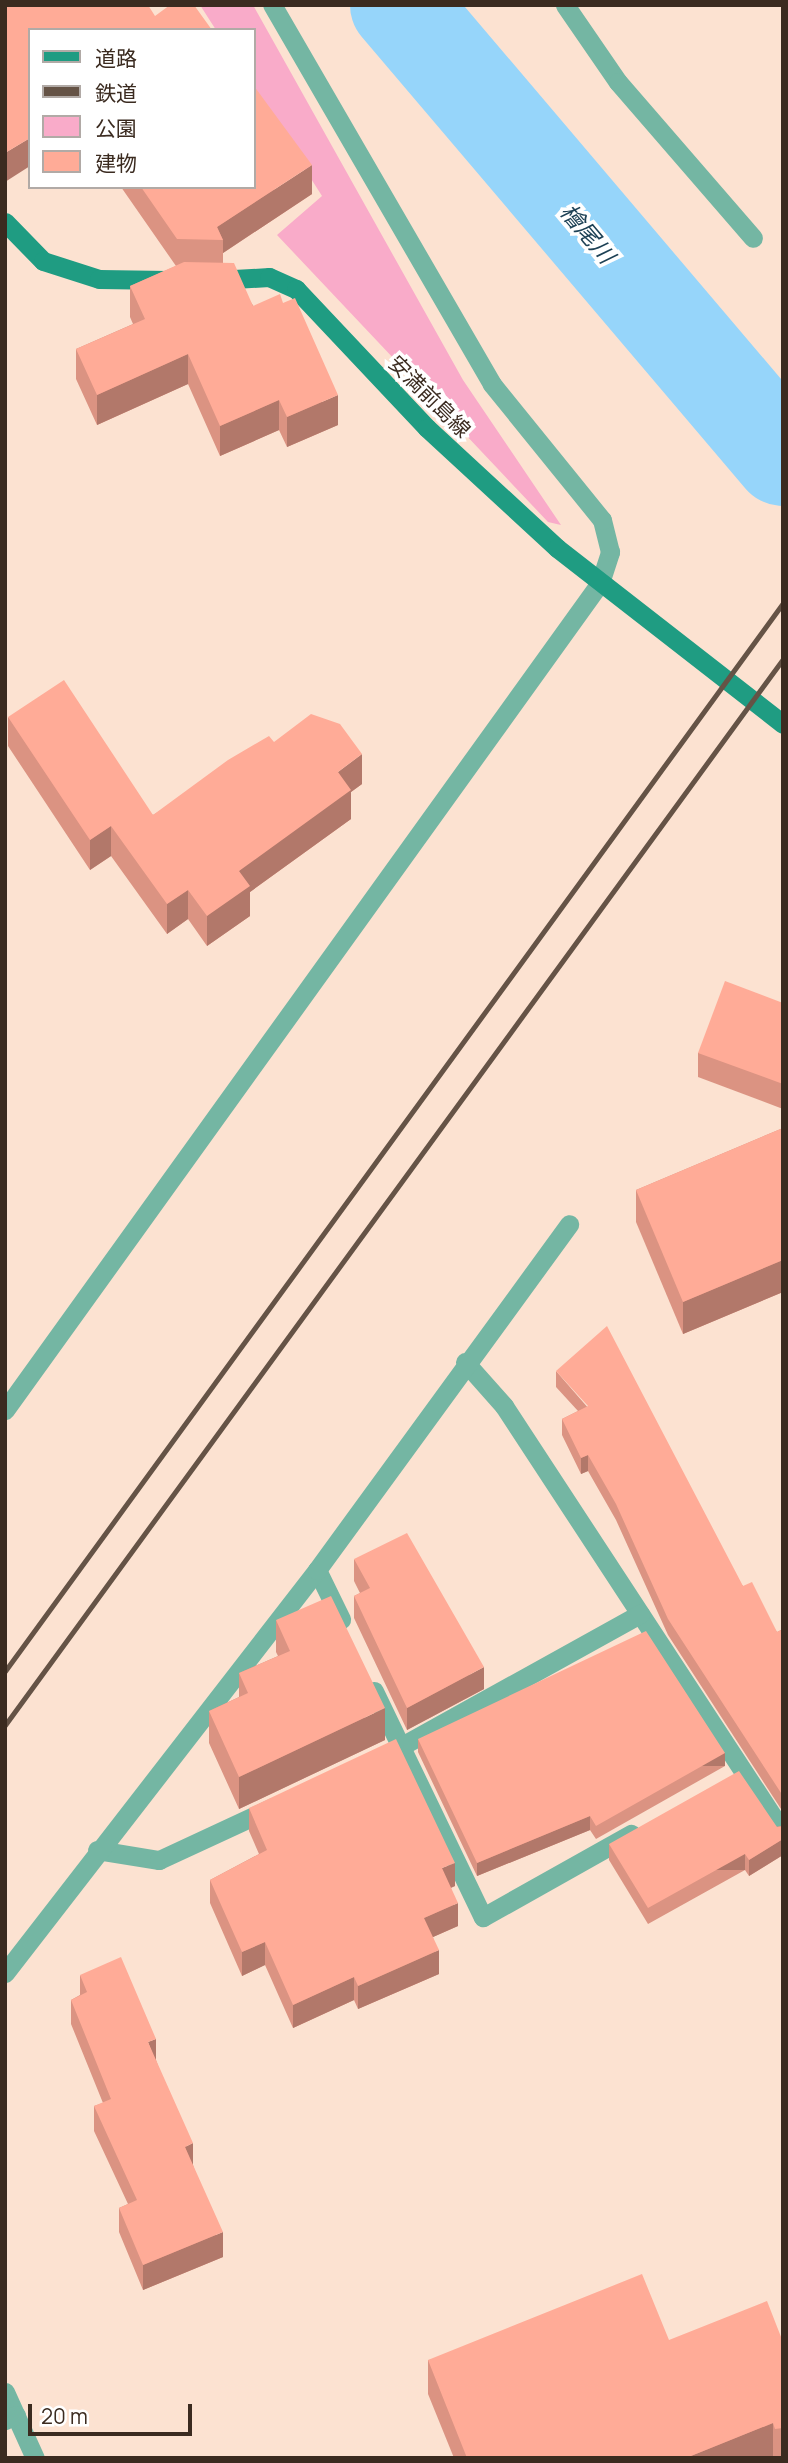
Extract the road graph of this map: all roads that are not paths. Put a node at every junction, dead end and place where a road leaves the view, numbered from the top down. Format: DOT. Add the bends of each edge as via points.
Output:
graph roads {
  1 [pos="272,5"];
  2 [pos="565,5"];
  3 [pos="5,222"];
  4 [pos="753,238"];
  5 [pos="600,583"];
  6 [pos="783,724"];
  7 [pos="569,1224"];
  8 [pos="465,1362"];
  9 [pos="5,1410"];
  10 [pos="317,1570"];
  11 [pos="640,1614"];
  12 [pos="352,1642"];
  13 [pos="363,1665"];
  14 [pos="400,1747"];
  15 [pos="364,1764"];
  16 [pos="744,1770"];
  17 [pos="720,1783"];
  18 [pos="292,1798"];
  19 [pos="649,1824"];
  20 [pos="783,1832"];
  21 [pos="97,1850"];
  22 [pos="5,1973"];
  23 [pos="5,2392"];
  24 [pos="10,2418"];
  25 [pos="35,2458"];
  1 -- 5 [label="street" via="492,384 602,520 610,552"];
  2 -- 4 [label="street" via="618,82"];
  3 -- 5 [label="main road, 安満前島線" via="43,261 99,279 284,282 427,428"];
  5 -- 6 [label="main road, 安満前島線" via="691,647"];
  5 -- 9 [label="street"];
  7 -- 8 [label="street"];
  8 -- 10 [label="street"];
  8 -- 11 [label="street" via="504,1406"];
  10 -- 12 [label="street"];
  10 -- 21 [label="street"];
  11 -- 14 [label="street"];
  11 -- 16 [label="street"];
  13 -- 14 [label="street"];
  14 -- 15 [label="street"];
  14 -- 19 [label="street" via="483,1917"];
  16 -- 17 [label="street"];
  16 -- 20 [label="street"];
  18 -- 21 [label="street" via="159,1860"];
  21 -- 22 [label="street"];
  23 -- 24 [label="street"];
  24 -- 25 [label="street"];
}
